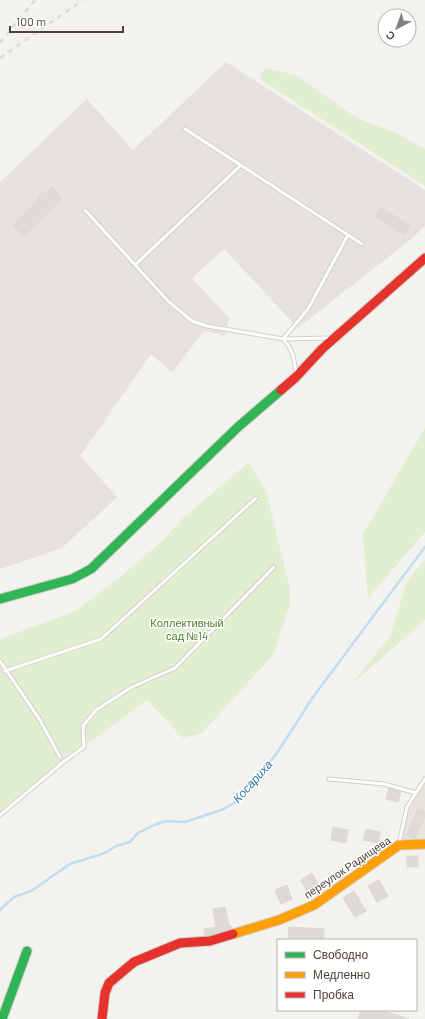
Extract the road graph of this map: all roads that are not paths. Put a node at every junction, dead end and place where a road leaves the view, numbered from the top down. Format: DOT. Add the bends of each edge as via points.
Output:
graph roads {
  1 [pos="185,129"];
  2 [pos="240,166"];
  3 [pos="85,210"];
  4 [pos="348,235"];
  5 [pos="362,244"];
  6 [pos="425,258"];
  7 [pos="136,265"];
  8 [pos="334,338"];
  9 [pos="283,339"];
  10 [pos="296,377"];
  11 [pos="256,498"];
  12 [pos="274,567"];
  13 [pos="0,599"];
  14 [pos="0,661"];
  15 [pos="6,671"];
  16 [pos="60,757"];
  17 [pos="329,779"];
  18 [pos="425,779"];
  19 [pos="416,793"];
  20 [pos="0,815"];
  21 [pos="425,844"];
  22 [pos="399,845"];
  23 [pos="27,951"];
  24 [pos="2,1019"];
  25 [pos="102,1019"];
  1 -- 2 [label="lane"];
  2 -- 4 [label="lane"];
  2 -- 7 [label="lane"];
  3 -- 7 [label="lane"];
  4 -- 5 [label="lane"];
  4 -- 9 [label="lane" via="308,310"];
  6 -- 8 [label="street"];
  7 -- 9 [label="lane" via="172,305 192,321"];
  8 -- 9 [label="lane"];
  8 -- 10 [label="street"];
  9 -- 10 [label="lane" via="292,352"];
  10 -- 13 [label="street" via="238,427 90,569 72,579"];
  11 -- 15 [label="lane" via="101,639"];
  12 -- 20 [label="lane" via="175,668 132,687 96,710 83,726 84,747"];
  14 -- 15 [label="lane"];
  15 -- 16 [label="lane" via="40,720"];
  17 -- 19 [label="lane" via="384,784"];
  18 -- 19 [label="lane"];
  19 -- 22 [label="lane" via="407,807"];
  21 -- 22 [label="street, переулок Радищева"];
  22 -- 25 [label="street, переулок Радищева" via="314,905 279,920 217,939 169,946 134,962 109,983 105,993"];
  23 -- 24 [label="street"];
}
